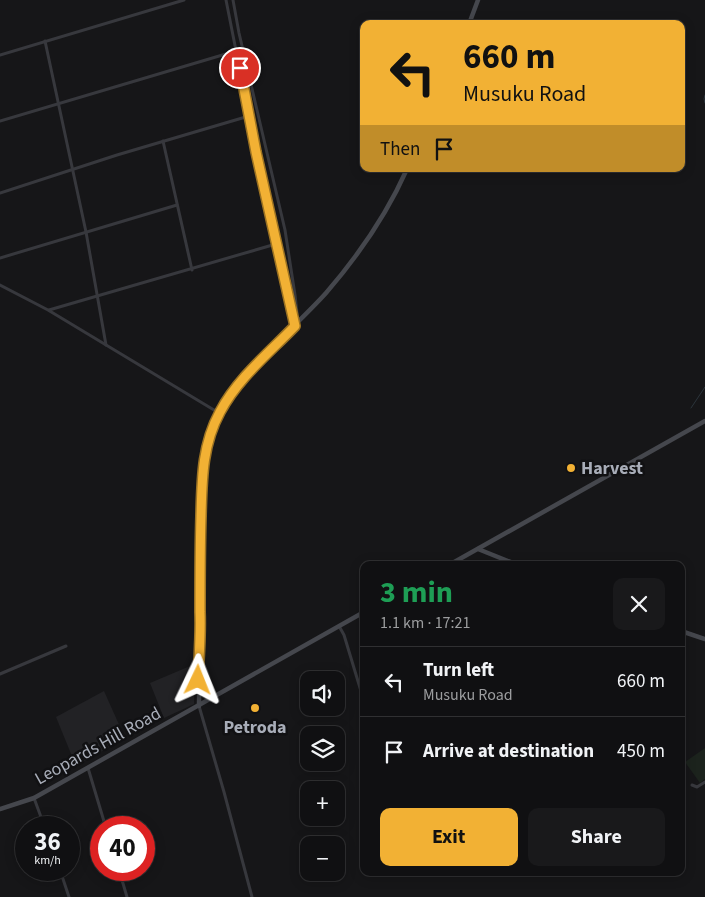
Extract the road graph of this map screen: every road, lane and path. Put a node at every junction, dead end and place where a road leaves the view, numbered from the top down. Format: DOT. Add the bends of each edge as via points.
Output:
graph roads {
  1 [pos="184,0"];
  2 [pos="226,0"];
  3 [pos="233,0"];
  4 [pos="478,0"];
  5 [pos="470,20"];
  6 [pos="45,41"];
  7 [pos="236,51"];
  8 [pos="0,55"];
  9 [pos="58,103"];
  10 [pos="249,116"];
  11 [pos="0,121"];
  12 [pos="163,141"];
  13 [pos="72,169"];
  14 [pos="405,172"];
  15 [pos="0,193"];
  16 [pos="176,205"];
  17 [pos="86,232"];
  18 [pos="276,244"];
  19 [pos="0,258"];
  20 [pos="192,270"];
  21 [pos="0,285"];
  22 [pos="98,296"];
  23 [pos="48,310"];
  24 [pos="295,326"];
  25 [pos="106,345"];
  26 [pos="220,412"];
  27 [pos="705,421"];
  28 [pos="478,549"];
  29 [pos="456,561"];
  30 [pos="508,561"];
  31 [pos="360,614"];
  32 [pos="339,626"];
  33 [pos="685,632"];
  34 [pos="705,639"];
  35 [pos="66,646"];
  36 [pos="0,674"];
  37 [pos="360,689"];
  38 [pos="199,706"];
  39 [pos="88,768"];
  40 [pos="705,782"];
  41 [pos="692,785"];
  42 [pos="34,798"];
  43 [pos="0,809"];
  44 [pos="41,816"];
  45 [pos="102,816"];
  46 [pos="64,881"];
  47 [pos="122,881"];
  48 [pos="69,897"];
  49 [pos="127,897"];
  50 [pos="252,897"];
  1 -- 6 [label="street"];
  2 -- 7 [label="street"];
  3 -- 24 [label="street" via="290,259 297,313"];
  4 -- 5 [label="main road"];
  6 -- 8 [label="street"];
  6 -- 9 [label="street"];
  7 -- 9 [label="street"];
  7 -- 10 [label="street"];
  9 -- 11 [label="street"];
  9 -- 13 [label="street"];
  10 -- 12 [label="street"];
  10 -- 18 [label="street"];
  12 -- 13 [label="street"];
  12 -- 16 [label="street"];
  13 -- 15 [label="street"];
  13 -- 17 [label="street"];
  14 -- 24 [label="main road" via="361,249"];
  16 -- 17 [label="street"];
  16 -- 20 [label="street"];
  17 -- 19 [label="street"];
  17 -- 22 [label="street"];
  18 -- 20 [label="street"];
  18 -- 24 [label="street"];
  20 -- 22 [label="street"];
  21 -- 23 [label="street"];
  22 -- 23 [label="street"];
  22 -- 25 [label="street"];
  23 -- 25 [label="street"];
  24 -- 26 [label="main road" via="249,372"];
  25 -- 26 [label="street"];
  26 -- 38 [label="main road" via="208,440 203,463"];
  27 -- 28 [label="main road"];
  28 -- 29 [label="main road"];
  28 -- 30 [label="main road"];
  31 -- 32 [label="main road, Leopards Hill Road"];
  32 -- 37 [label="street"];
  32 -- 38 [label="main road, Leopards Hill Road"];
  33 -- 34 [label="main road"];
  35 -- 36 [label="street"];
  38 -- 39 [label="main road, Leopards Hill Road"];
  38 -- 50 [label="street"];
  39 -- 42 [label="main road, Leopards Hill Road"];
  39 -- 45 [label="street"];
  40 -- 41 [label="street" via="696,787"];
  42 -- 43 [label="main road, Leopards Hill Road"];
  42 -- 44 [label="street"];
  46 -- 48 [label="street"];
  47 -- 49 [label="street"];
}
